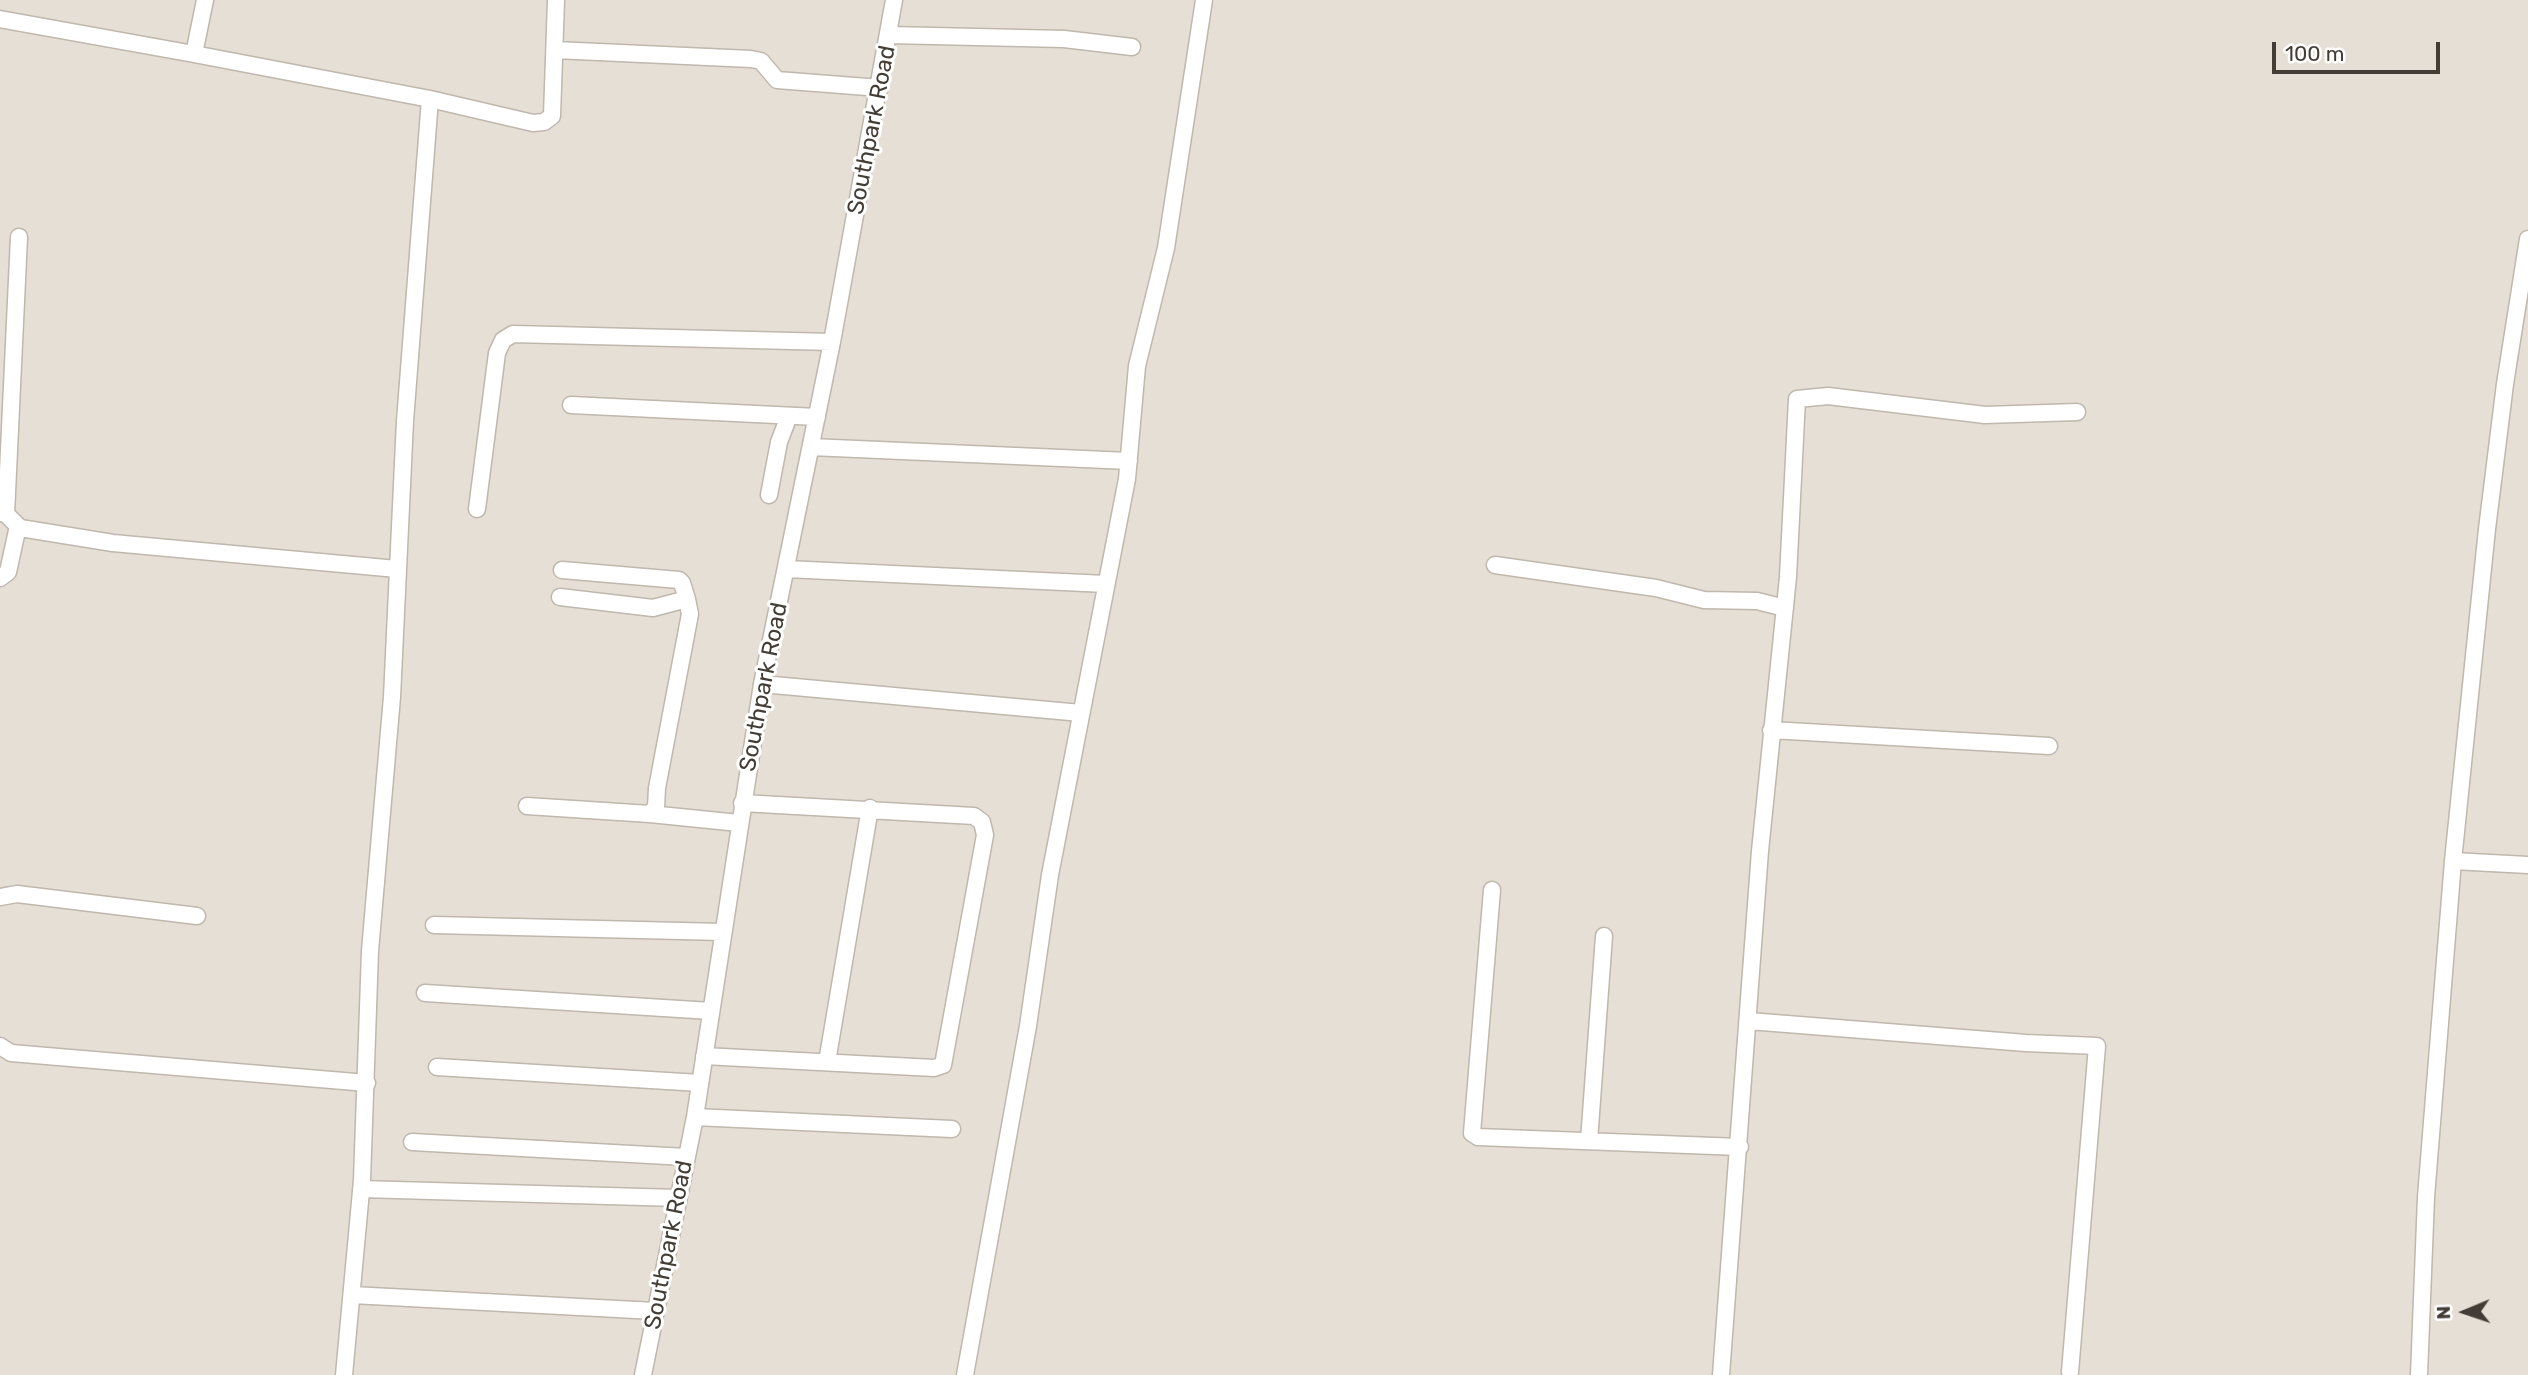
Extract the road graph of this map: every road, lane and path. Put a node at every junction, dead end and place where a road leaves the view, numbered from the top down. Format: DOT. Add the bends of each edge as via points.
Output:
graph roads {
  1 [pos="205,0"];
  2 [pos="556,0"];
  3 [pos="894,0"];
  4 [pos="1204,0"];
  5 [pos="0,19"];
  6 [pos="889,36"];
  7 [pos="1132,47"];
  8 [pos="555,50"];
  9 [pos="194,54"];
  10 [pos="880,88"];
  11 [pos="430,99"];
  12 [pos="19,237"];
  13 [pos="2528,239"];
  14 [pos="832,342"];
  15 [pos="571,405"];
  16 [pos="2077,412"];
  17 [pos="789,416"];
  18 [pos="817,417"];
  19 [pos="811,447"];
  20 [pos="1129,461"];
  21 [pos="769,495"];
  22 [pos="477,509"];
  23 [pos="3,514"];
  24 [pos="18,526"];
  25 [pos="1495,565"];
  26 [pos="397,569"];
  27 [pos="786,569"];
  28 [pos="562,570"];
  29 [pos="0,578"];
  30 [pos="1107,584"];
  31 [pos="560,597"];
  32 [pos="687,599"];
  33 [pos="1785,608"];
  34 [pos="762,684"];
  35 [pos="1081,713"];
  36 [pos="1772,730"];
  37 [pos="2049,746"];
  38 [pos="742,803"];
  39 [pos="527,806"];
  40 [pos="870,808"];
  41 [pos="650,814"];
  42 [pos="739,823"];
  43 [pos="2453,861"];
  44 [pos="2528,865"];
  45 [pos="1492,890"];
  46 [pos="0,897"];
  47 [pos="197,916"];
  48 [pos="434,925"];
  49 [pos="722,932"];
  50 [pos="1604,936"];
  51 [pos="425,993"];
  52 [pos="711,1011"];
  53 [pos="1749,1021"];
  54 [pos="0,1046"];
  55 [pos="704,1056"];
  56 [pos="827,1062"];
  57 [pos="437,1067"];
  58 [pos="366,1083"];
  59 [pos="700,1083"];
  60 [pos="695,1117"];
  61 [pos="952,1129"];
  62 [pos="1589,1141"];
  63 [pos="412,1142"];
  64 [pos="1740,1147"];
  65 [pos="686,1157"];
  66 [pos="361,1189"];
  67 [pos="678,1198"];
  68 [pos="352,1295"];
  69 [pos="655,1311"];
  70 [pos="2070,1372"];
  71 [pos="344,1375"];
  72 [pos="643,1375"];
  73 [pos="965,1375"];
  74 [pos="1721,1375"];
  75 [pos="2418,1375"];
  1 -- 9 [label="street"];
  2 -- 8 [label="street"];
  3 -- 6 [label="street, Southpark Road"];
  4 -- 20 [label="street" via="1166,247 1137,366"];
  5 -- 9 [label="street"];
  6 -- 7 [label="street" via="1064,39"];
  6 -- 10 [label="street, Southpark Road"];
  8 -- 10 [label="street" via="751,59 761,61 778,80"];
  8 -- 11 [label="street" via="555,106 544,121 533,123"];
  9 -- 11 [label="street"];
  10 -- 14 [label="street, Southpark Road"];
  11 -- 26 [label="street"];
  12 -- 23 [label="street"];
  13 -- 43 [label="street" via="2487,529"];
  14 -- 18 [label="street, Southpark Road"];
  14 -- 22 [label="street" via="513,334 496,353"];
  15 -- 17 [label="street"];
  16 -- 33 [label="street" via="1985,415 1828,396 1797,399"];
  17 -- 18 [label="street"];
  17 -- 21 [label="street"];
  18 -- 19 [label="street, Southpark Road"];
  19 -- 20 [label="street"];
  19 -- 27 [label="street, Southpark Road"];
  20 -- 30 [label="street"];
  23 -- 24 [label="street"];
  24 -- 26 [label="street" via="113,543"];
  24 -- 29 [label="street" via="8,572"];
  25 -- 33 [label="street" via="1656,588 1704,600 1757,601"];
  26 -- 58 [label="street" via="382,836 370,951"];
  27 -- 30 [label="street"];
  27 -- 34 [label="street, Southpark Road"];
  28 -- 32 [label="street" via="678,580"];
  30 -- 35 [label="street"];
  31 -- 32 [label="street" via="653,608"];
  32 -- 41 [label="street" via="688,627 656,807"];
  33 -- 36 [label="street"];
  34 -- 35 [label="street"];
  34 -- 38 [label="street, Southpark Road"];
  35 -- 73 [label="street"];
  36 -- 37 [label="street"];
  36 -- 53 [label="street"];
  38 -- 40 [label="street"];
  38 -- 42 [label="street, Southpark Road"];
  39 -- 41 [label="street"];
  40 -- 56 [label="street"];
  40 -- 56 [label="street" via="974,816 982,822 985,835 943,1065"];
  41 -- 42 [label="street"];
  42 -- 49 [label="street, Southpark Road"];
  43 -- 44 [label="street"];
  43 -- 75 [label="street" via="2426,1197"];
  45 -- 62 [label="street" via="1472,1133"];
  46 -- 47 [label="street" via="17,894"];
  48 -- 49 [label="street"];
  49 -- 52 [label="street, Southpark Road"];
  50 -- 62 [label="street"];
  51 -- 52 [label="street"];
  52 -- 55 [label="street, Southpark Road"];
  53 -- 64 [label="street"];
  53 -- 70 [label="street" via="2097,1046"];
  54 -- 58 [label="street" via="12,1053"];
  55 -- 56 [label="street"];
  55 -- 59 [label="street, Southpark Road"];
  57 -- 59 [label="street"];
  58 -- 66 [label="street"];
  59 -- 60 [label="street, Southpark Road"];
  60 -- 61 [label="street"];
  60 -- 65 [label="street, Southpark Road"];
  62 -- 64 [label="street"];
  63 -- 65 [label="street"];
  64 -- 74 [label="street"];
  65 -- 67 [label="street, Southpark Road"];
  66 -- 67 [label="street"];
  66 -- 68 [label="street"];
  67 -- 69 [label="street, Southpark Road"];
  68 -- 69 [label="street"];
  68 -- 71 [label="street"];
  69 -- 72 [label="street, Southpark Road"];
}
